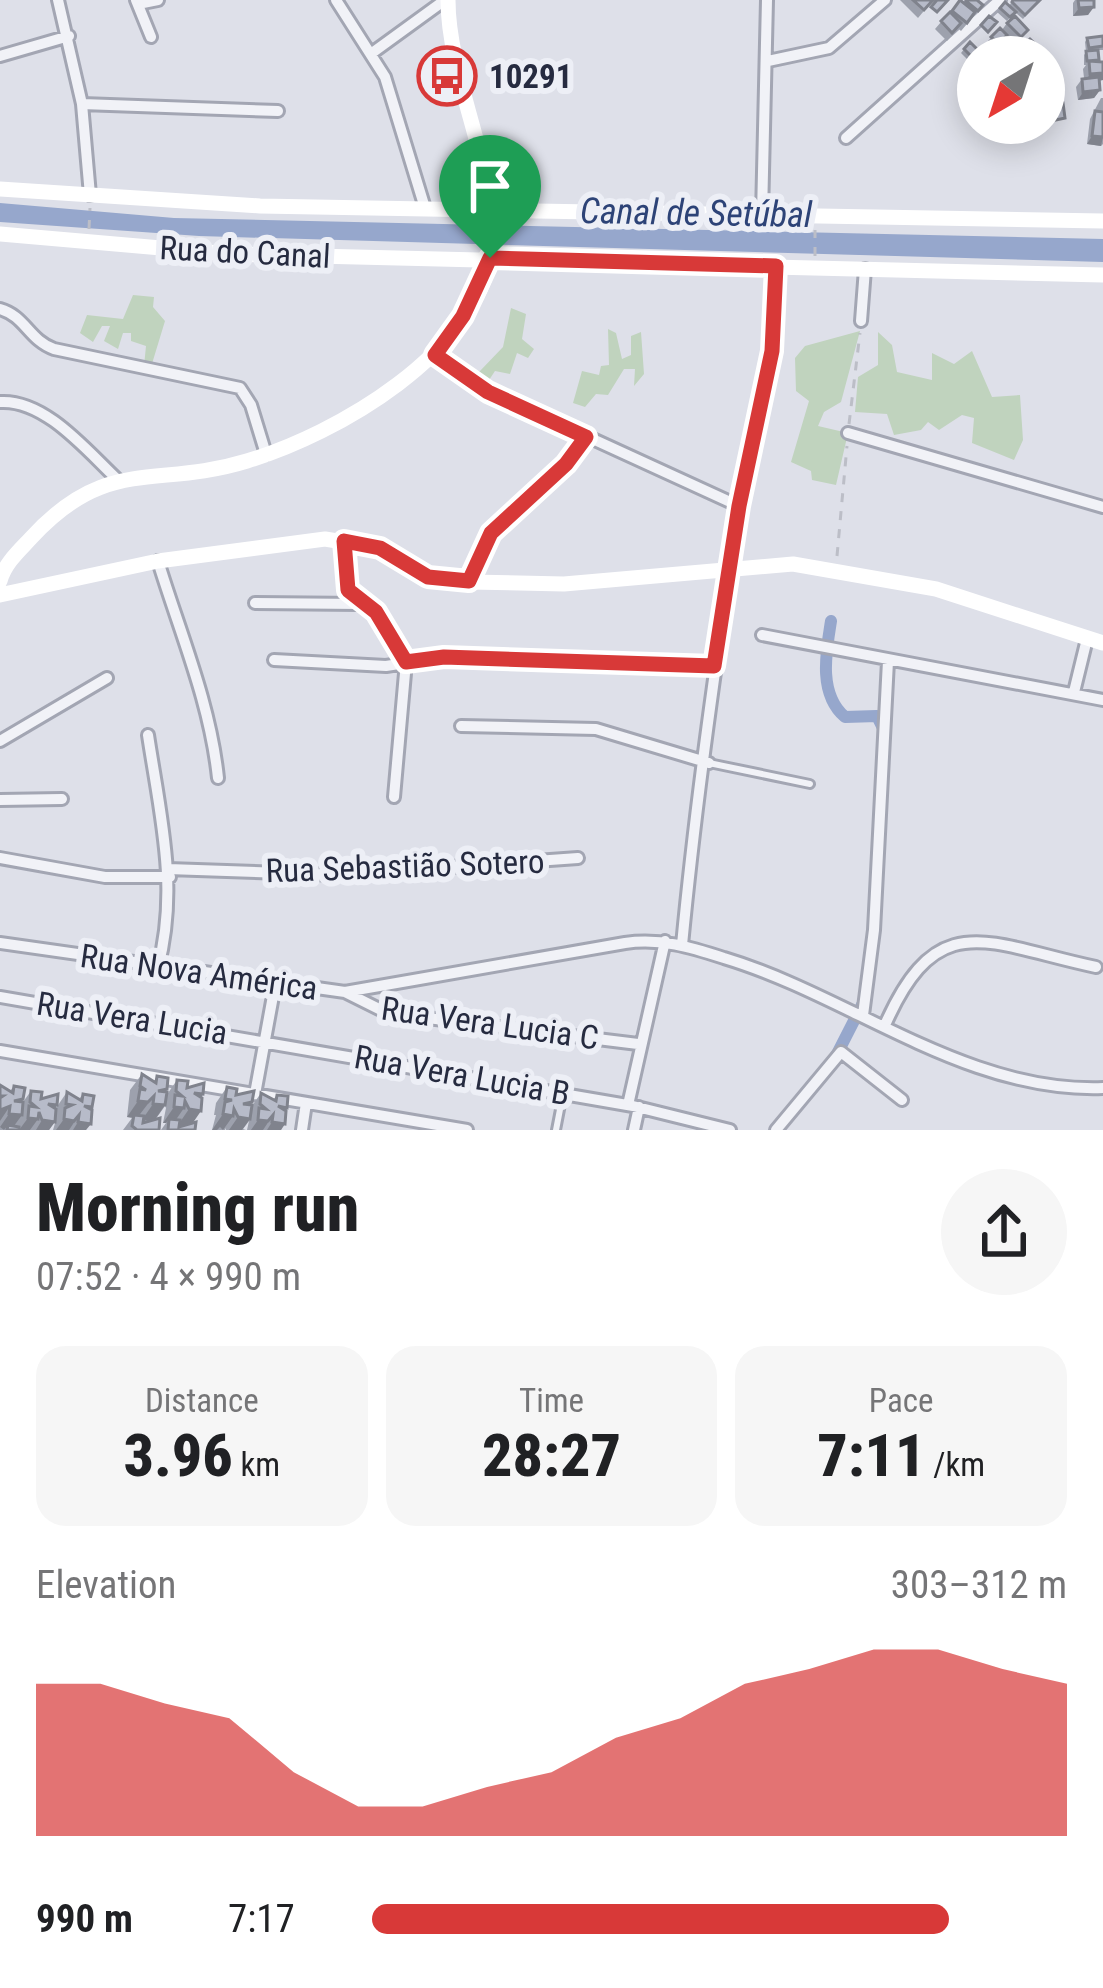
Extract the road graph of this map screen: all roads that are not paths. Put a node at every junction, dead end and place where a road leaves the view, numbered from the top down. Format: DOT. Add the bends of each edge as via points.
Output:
graph roads {
  1 [pos="58,0"];
  2 [pos="158,0"];
  3 [pos="335,0"];
  4 [pos="447,0"];
  5 [pos="767,0"];
  6 [pos="885,0"];
  7 [pos="1000,0"];
  8 [pos="137,2"];
  9 [pos="68,36"];
  10 [pos="152,37"];
  11 [pos="372,53"];
  12 [pos="0,56"];
  13 [pos="768,61"];
  14 [pos="82,104"];
  15 [pos="278,112"];
  16 [pos="845,137"];
  17 [pos="0,189"];
  18 [pos="90,202"];
  19 [pos="425,208"];
  20 [pos="762,215"];
  21 [pos="491,216"];
  22 [pos="1103,221"];
  23 [pos="0,234"];
  24 [pos="492,252"];
  25 [pos="776,266"];
  26 [pos="865,268"];
  27 [pos="1103,275"];
  28 [pos="0,309"];
  29 [pos="861,321"];
  30 [pos="435,355"];
  31 [pos="0,402"];
  32 [pos="848,433"];
  33 [pos="266,454"];
  34 [pos="118,479"];
  35 [pos="739,506"];
  36 [pos="1103,507"];
  37 [pos="344,541"];
  38 [pos="158,561"];
  39 [pos="732,567"];
  40 [pos="0,581"];
  41 [pos="0,595"];
  42 [pos="255,603"];
  43 [pos="360,604"];
  44 [pos="762,635"];
  45 [pos="1095,641"];
  46 [pos="274,660"];
  47 [pos="406,662"];
  48 [pos="888,662"];
  49 [pos="714,666"];
  50 [pos="107,678"];
  51 [pos="1073,692"];
  52 [pos="1103,700"];
  53 [pos="460,726"];
  54 [pos="148,735"];
  55 [pos="0,741"];
  56 [pos="705,762"];
  57 [pos="218,778"];
  58 [pos="809,784"];
  59 [pos="394,797"];
  60 [pos="62,799"];
  61 [pos="0,800"];
  62 [pos="0,858"];
  63 [pos="578,858"];
  64 [pos="169,873"];
  65 [pos="665,941"];
  66 [pos="0,944"];
  67 [pos="682,945"];
  68 [pos="158,967"];
  69 [pos="1096,967"];
  70 [pos="275,985"];
  71 [pos="345,992"];
  72 [pos="0,997"];
  73 [pos="862,1010"];
  74 [pos="885,1024"];
  75 [pos="263,1039"];
  76 [pos="638,1044"];
  77 [pos="0,1051"];
  78 [pos="1103,1088"];
  79 [pos="255,1094"];
  80 [pos="563,1094"];
  81 [pos="902,1100"];
  82 [pos="306,1103"];
  83 [pos="633,1106"];
  84 [pos="302,1130"];
  85 [pos="467,1130"];
  86 [pos="556,1130"];
  87 [pos="634,1130"];
  88 [pos="730,1130"];
  89 [pos="776,1130"];
  1 -- 9 [label="street"];
  2 -- 8 [label="street"];
  3 -- 11 [label="street"];
  4 -- 11 [label="street"];
  4 -- 21 [label="street" via="449,42"];
  5 -- 13 [label="street"];
  6 -- 13 [label="street" via="830,48"];
  7 -- 16 [label="street"];
  8 -- 10 [label="street"];
  9 -- 12 [label="street"];
  9 -- 14 [label="street"];
  11 -- 19 [label="street" via="399,113"];
  13 -- 20 [label="street"];
  14 -- 15 [label="street"];
  14 -- 18 [label="street"];
  17 -- 18 [label="street, Rua do Canal"];
  18 -- 19 [label="street, Rua do Canal"];
  19 -- 21 [label="street, Rua do Canal"];
  20 -- 21 [label="street, Rua do Canal"];
  20 -- 22 [label="street, Rua do Canal"];
  21 -- 24 [label="street"];
  23 -- 24 [label="street, Rua do Canal" via="230,254"];
  24 -- 25 [label="street, Rua do Canal"];
  24 -- 30 [label="street"];
  25 -- 26 [label="street, Rua do Canal"];
  25 -- 35 [label="street" via="772,351"];
  26 -- 27 [label="street, Rua do Canal"];
  26 -- 29 [label="street"];
  28 -- 33 [label="street" via="54,349 240,388"];
  30 -- 33 [label="street" via="338,420"];
  30 -- 35 [label="street" via="488,392"];
  31 -- 34 [label="street" via="56,424"];
  32 -- 36 [label="street"];
  33 -- 34 [label="street"];
  34 -- 40 [label="street" via="92,487 39,530"];
  35 -- 39 [label="street"];
  37 -- 38 [label="street"];
  37 -- 39 [label="street" via="380,548 428,577 469,581 564,584"];
  37 -- 43 [label="street" via="348,590"];
  38 -- 41 [label="street"];
  38 -- 57 [label="street" via="209,714"];
  39 -- 45 [label="street" via="794,564 889,579"];
  39 -- 49 [label="street"];
  42 -- 43 [label="street"];
  43 -- 47 [label="street" via="376,612"];
  44 -- 48 [label="street"];
  45 -- 51 [label="street"];
  46 -- 47 [label="street"];
  47 -- 49 [label="street"];
  47 -- 59 [label="street"];
  48 -- 51 [label="street"];
  48 -- 73 [label="street" via="874,930"];
  49 -- 56 [label="street"];
  50 -- 55 [label="street"];
  51 -- 52 [label="street"];
  53 -- 56 [label="street" via="596,729"];
  54 -- 64 [label="street"];
  56 -- 58 [label="lane"];
  56 -- 67 [label="street"];
  60 -- 61 [label="street"];
  62 -- 64 [label="street, Rua Sebastião Sotero" via="105,877"];
  63 -- 64 [label="street, Rua Sebastião Sotero" via="339,875"];
  64 -- 68 [label="street"];
  65 -- 67 [label="street, Rua Nova América"];
  65 -- 71 [label="street, Rua Nova América"];
  65 -- 76 [label="street"];
  66 -- 68 [label="street, Rua Nova América"];
  67 -- 73 [label="street, Rua Nova América"];
  68 -- 70 [label="street, Rua Nova América"];
  69 -- 74 [label="street" via="952,943 913,969"];
  70 -- 71 [label="street, Rua Nova América"];
  70 -- 75 [label="street"];
  71 -- 76 [label="street, Rua Vera Lucia C" via="381,1012"];
  72 -- 75 [label="street, Rua Vera Lucia"];
  73 -- 74 [label="street, Rua Nova América"];
  74 -- 78 [label="street, Rua Nova América" via="997,1075"];
  75 -- 79 [label="street"];
  75 -- 80 [label="street, Rua Vera Lucia B"];
  76 -- 83 [label="street"];
  77 -- 79 [label="street"];
  79 -- 82 [label="street"];
  80 -- 83 [label="street, Rua Vera Lucia B"];
  80 -- 86 [label="lane"];
  81 -- 89 [label="street" via="842,1052"];
  82 -- 84 [label="street"];
  82 -- 85 [label="street"];
  83 -- 87 [label="street"];
  83 -- 88 [label="street, Rua Vera Lucia B"];
}
